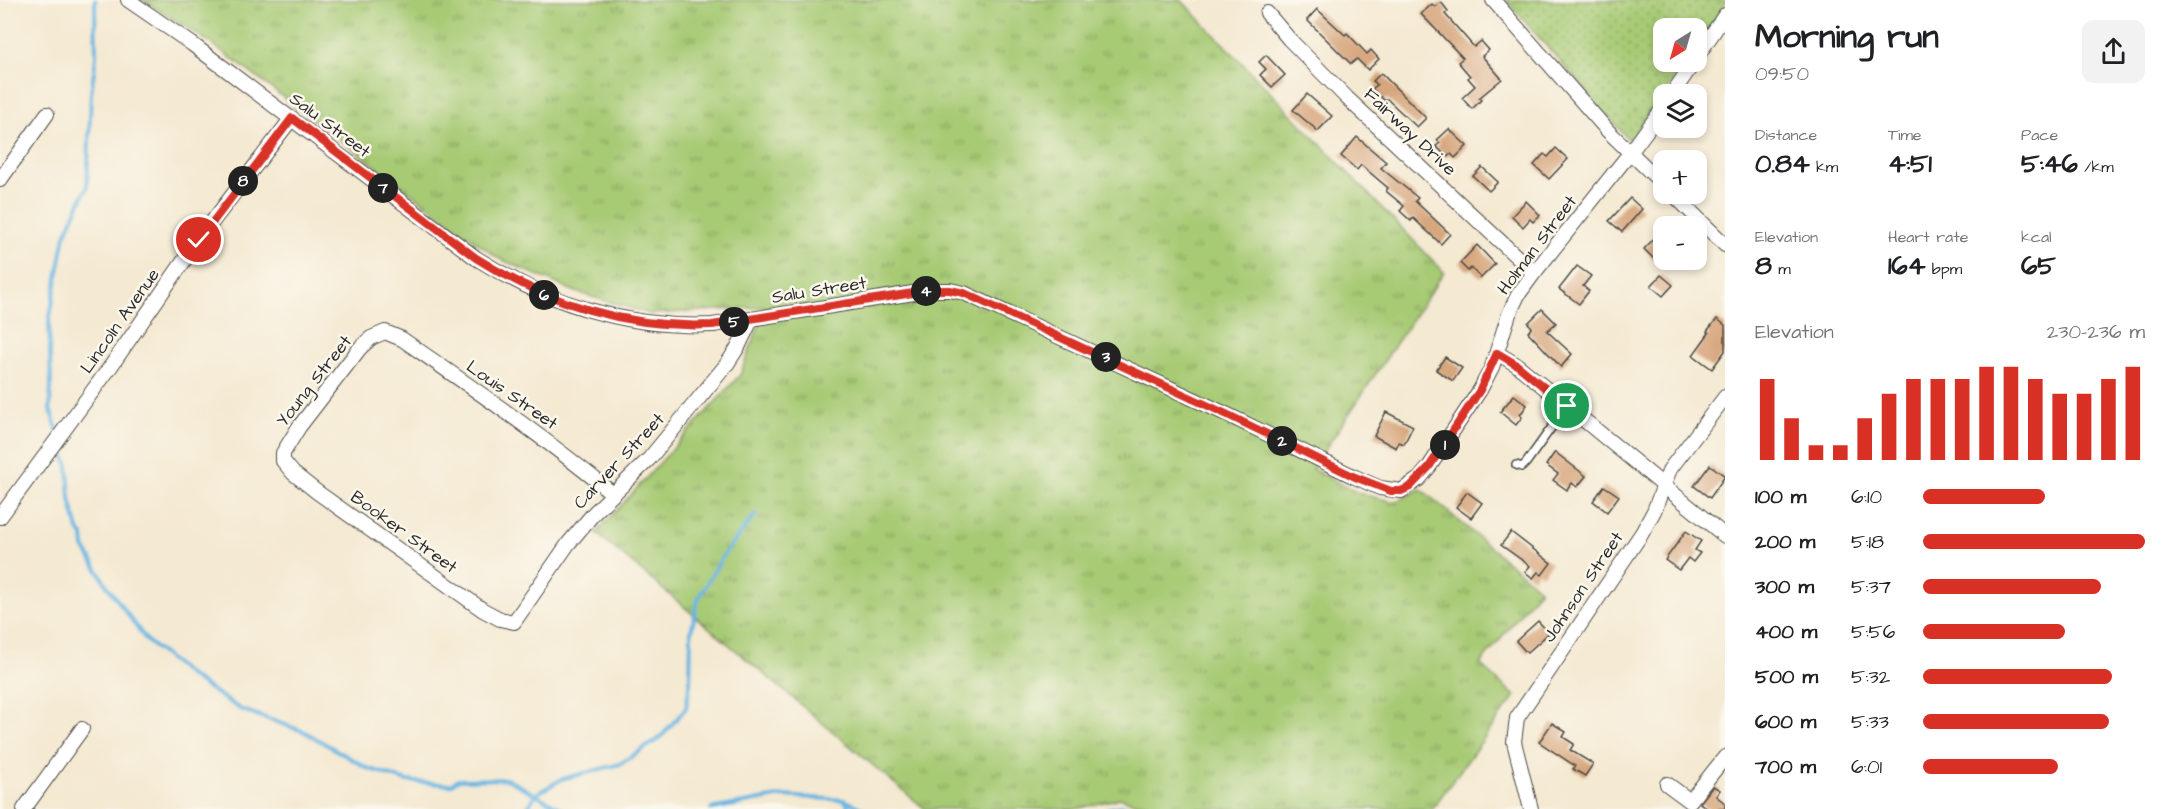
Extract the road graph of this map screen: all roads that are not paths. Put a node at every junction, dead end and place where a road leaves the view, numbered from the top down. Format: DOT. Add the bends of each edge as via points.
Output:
graph roads {
  1 [pos="128,0"];
  2 [pos="1493,0"];
  3 [pos="1267,12"];
  4 [pos="1725,15"];
  5 [pos="1707,42"];
  6 [pos="47,114"];
  7 [pos="292,118"];
  8 [pos="1653,122"];
  9 [pos="1630,153"];
  10 [pos="1653,175"];
  11 [pos="0,180"];
  12 [pos="1682,204"];
  13 [pos="1725,245"];
  14 [pos="1534,273"];
  15 [pos="751,320"];
  16 [pos="385,333"];
  17 [pos="1497,353"];
  18 [pos="1725,397"];
  19 [pos="1567,406"];
  20 [pos="283,462"];
  21 [pos="1516,465"];
  22 [pos="1662,485"];
  23 [pos="1391,491"];
  24 [pos="613,494"];
  25 [pos="0,517"];
  26 [pos="1725,536"];
  27 [pos="511,622"];
  28 [pos="82,729"];
  29 [pos="1725,757"];
  30 [pos="1667,784"];
  31 [pos="24,809"];
  32 [pos="1530,809"];
  1 -- 7 [label="street, Salu Street"];
  2 -- 9 [label="street"];
  3 -- 14 [label="street, Fairway Drive" via="1347,98"];
  4 -- 5 [label="street"];
  6 -- 11 [label="street"];
  7 -- 15 [label="street, Salu Street" via="476,258 531,289 582,308 648,323 688,326"];
  7 -- 25 [label="street, Lincoln Avenue"];
  8 -- 9 [label="street, Holman Street"];
  9 -- 10 [label="street"];
  9 -- 14 [label="street, Holman Street"];
  12 -- 13 [label="street"];
  14 -- 17 [label="street, Holman Street" via="1509,314"];
  15 -- 23 [label="street, Salu Street" via="932,290 964,293"];
  15 -- 24 [label="street, Carver Street" via="727,363 649,459"];
  16 -- 20 [label="street, Young Street" via="365,343 331,384 286,447"];
  16 -- 24 [label="street, Louis Street" via="402,339 508,413"];
  17 -- 19 [label="street"];
  17 -- 23 [label="street, Holman Street" via="1480,390 1429,467 1410,487"];
  18 -- 22 [label="street, Johnson Street"];
  19 -- 21 [label="lane" via="1526,463 1522,467"];
  19 -- 22 [label="street"];
  20 -- 27 [label="street, Booker Street" via="317,492 441,582 483,610"];
  22 -- 26 [label="street"];
  22 -- 32 [label="street, Johnson Street" via="1657,505 1642,533 1517,718 1514,742"];
  24 -- 27 [label="street, Carver Street" via="568,544 517,620"];
  28 -- 31 [label="street"];
  29 -- 30 [label="street" via="1690,801"];
}
